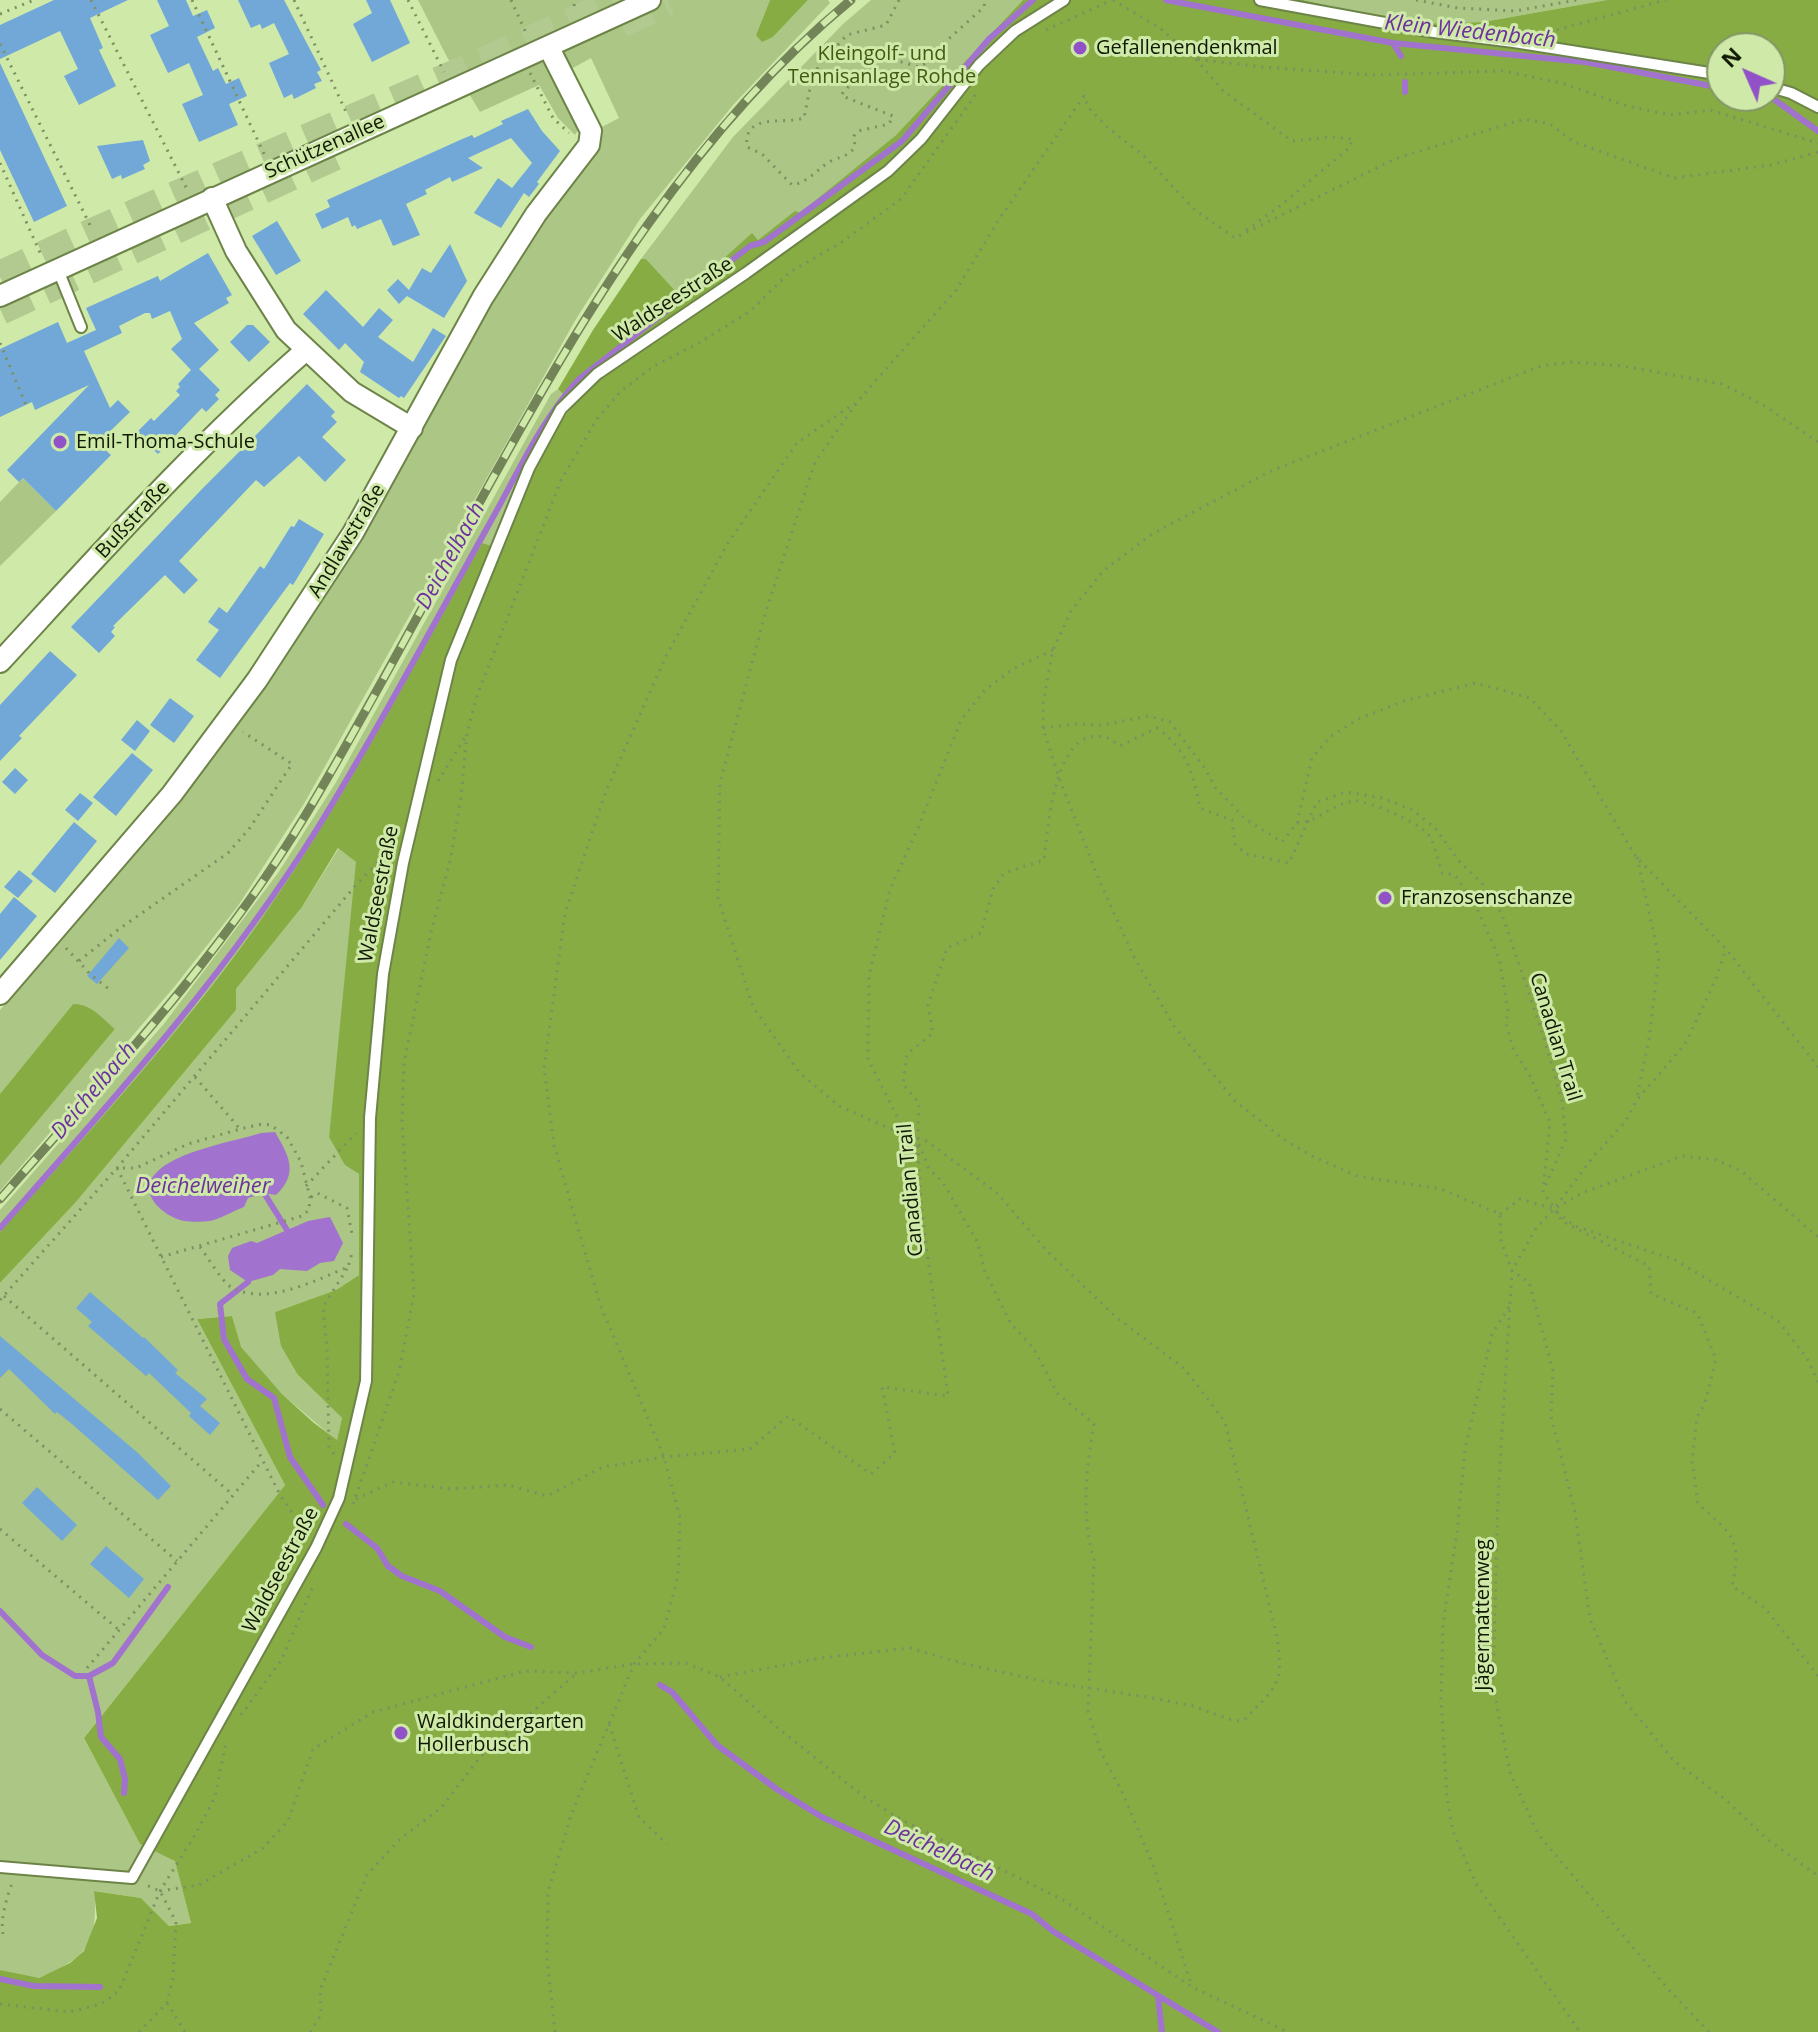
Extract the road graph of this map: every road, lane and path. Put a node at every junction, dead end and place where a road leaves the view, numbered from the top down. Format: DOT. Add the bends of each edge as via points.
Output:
graph roads {
  1 [pos="34,0"];
  2 [pos="91,0"];
  3 [pos="192,0"];
  4 [pos="294,0"];
  5 [pos="408,0"];
  6 [pos="511,0"];
  7 [pos="575,0"];
  8 [pos="650,0"];
  9 [pos="899,0"];
  10 [pos="985,0"];
  11 [pos="1064,0"];
  12 [pos="1112,0"];
  13 [pos="1260,0"];
  14 [pos="1416,0"];
  15 [pos="1577,0"];
  16 [pos="1666,0"];
  17 [pos="574,6"];
  18 [pos="0,14"];
  19 [pos="1044,31"];
  20 [pos="1514,42"];
  21 [pos="0,44"];
  22 [pos="536,53"];
  23 [pos="1196,59"];
  24 [pos="1706,72"];
  25 [pos="983,85"];
  26 [pos="452,90"];
  27 [pos="1786,92"];
  28 [pos="1818,107"];
  29 [pos="357,134"];
  30 [pos="1818,143"];
  31 [pos="586,150"];
  32 [pos="1818,152"];
  33 [pos="0,162"];
  34 [pos="7,165"];
  35 [pos="272,171"];
  36 [pos="204,202"];
  37 [pos="21,210"];
  38 [pos="28,210"];
  39 [pos="91,227"];
  40 [pos="1235,238"];
  41 [pos="53,271"];
  42 [pos="0,296"];
  43 [pos="81,327"];
  44 [pos="0,343"];
  45 [pos="306,350"];
  46 [pos="858,401"];
  47 [pos="26,405"];
  48 [pos="412,428"];
  49 [pos="1818,442"];
  50 [pos="1053,650"];
  51 [pos="0,662"];
  52 [pos="227,721"];
  53 [pos="1043,728"];
  54 [pos="1058,775"];
  55 [pos="1297,823"];
  56 [pos="410,827"];
  57 [pos="1636,857"];
  58 [pos="52,934"];
  59 [pos="1726,949"];
  60 [pos="79,961"];
  61 [pos="110,990"];
  62 [pos="0,994"];
  63 [pos="1818,1067"];
  64 [pos="195,1077"];
  65 [pos="1636,1101"];
  66 [pos="370,1118"];
  67 [pos="240,1129"];
  68 [pos="907,1136"];
  69 [pos="917,1138"];
  70 [pos="117,1168"];
  71 [pos="306,1186"];
  72 [pos="1543,1191"];
  73 [pos="310,1197"];
  74 [pos="1554,1209"];
  75 [pos="1500,1214"];
  76 [pos="352,1235"];
  77 [pos="1818,1237"];
  78 [pos="200,1247"];
  79 [pos="353,1250"];
  80 [pos="161,1257"];
  81 [pos="348,1267"];
  82 [pos="1512,1271"];
  83 [pos="4,1296"];
  84 [pos="0,1300"];
  85 [pos="1511,1304"];
  86 [pos="1818,1382"];
  87 [pos="0,1409"];
  88 [pos="664,1457"];
  89 [pos="262,1461"];
  90 [pos="346,1470"];
  91 [pos="233,1495"];
  92 [pos="339,1498"];
  93 [pos="356,1499"];
  94 [pos="349,1512"];
  95 [pos="0,1529"];
  96 [pos="316,1548"];
  97 [pos="177,1561"];
  98 [pos="316,1578"];
  99 [pos="119,1630"];
  100 [pos="634,1664"];
  101 [pos="87,1668"];
  102 [pos="577,1673"];
  103 [pos="1818,1676"];
  104 [pos="720,1677"];
  105 [pos="1088,1689"];
  106 [pos="234,1724"];
  107 [pos="609,1724"];
  108 [pos="227,1733"];
  109 [pos="667,1844"];
  110 [pos="0,1867"];
  111 [pos="17,1870"];
  112 [pos="1818,1876"];
  113 [pos="160,1891"];
  114 [pos="3,1934"];
  115 [pos="1192,1987"];
  116 [pos="167,2003"];
  117 [pos="0,2004"];
  118 [pos="139,2032"];
  119 [pos="185,2032"];
  120 [pos="310,2032"];
  121 [pos="555,2032"];
  122 [pos="1288,2032"];
  123 [pos="1580,2032"];
  124 [pos="1709,2032"];
  1 -- 18 [label="path"];
  2 -- 36 [label="path"];
  3 -- 35 [label="path"];
  4 -- 29 [label="path"];
  5 -- 26 [label="path"];
  6 -- 22 [label="path"];
  7 -- 17 [label="path"];
  8 -- 22 [label="street, Schützenallee"];
  9 -- 10 [label="path" via="886,25 847,35 819,65 804,118 764,122 749,130 747,147 762,154 792,185 849,156 858,131 889,124 893,116 842,96 873,54 919,67 941,55 942,45 984,7"];
  11 -- 56 [label="lane, Waldseestraße" via="1015,31 988,56 888,171 616,359 561,409 529,468 451,660"];
  12 -- 19 [label="path"];
  12 -- 23 [label="path" via="1160,28"];
  13 -- 20 [label="lane"];
  14 -- 15 [label="path" via="1515,11"];
  16 -- 20 [label="path"];
  20 -- 24 [label="lane"];
  21 -- 39 [label="path"];
  22 -- 26 [label="street, Schützenallee"];
  22 -- 31 [label="path" via="553,118"];
  22 -- 31 [label="street" via="591,131"];
  23 -- 30 [label="path" via="1374,75 1504,71 1670,115 1710,110"];
  23 -- 40 [label="path" via="1222,90 1292,141 1353,139 1280,206"];
  25 -- 93 [label="path" via="901,199 790,272 749,312 621,391 597,419 561,480 467,733 451,857 404,1063 402,1120 414,1294 399,1372"];
  26 -- 29 [label="street, Schützenallee"];
  27 -- 28 [label="lane"];
  29 -- 35 [label="street, Schützenallee"];
  31 -- 48 [label="street, Andlawstraße" via="536,214 483,297"];
  32 -- 40 [label="path" via="1771,165 1674,178 1574,142 1550,124 1524,119 1397,158"];
  33 -- 34 [label="path"];
  33 -- 37 [label="path"];
  35 -- 36 [label="street, Schützenallee"];
  36 -- 41 [label="street, Schützenallee"];
  36 -- 45 [label="street" via="286,330"];
  37 -- 38 [label="path"];
  37 -- 41 [label="path"];
  40 -- 46 [label="path" via="1195,210 1144,156 1107,127 1084,96 956,290"];
  41 -- 42 [label="street, Schützenallee"];
  41 -- 43 [label="lane"];
  44 -- 47 [label="path"];
  45 -- 48 [label="street" via="352,392"];
  45 -- 51 [label="street, Bußstraße" via="251,398"];
  46 -- 68 [label="path" via="815,462 765,614 720,783 718,898 753,1007 799,1072 839,1106"];
  46 -- 88 [label="path" via="797,443 728,543 666,656 612,778 565,913 544,1068 554,1145 600,1304"];
  48 -- 52 [label="street, Andlawstraße" via="308,605"];
  49 -- 50 [label="path" via="1722,384 1623,366 1541,366 1273,470 1152,534 1103,571 1071,611"];
  50 -- 53 [label="path"];
  50 -- 68 [label="path" via="985,690 961,720 890,889 869,976 868,1059"];
  52 -- 58 [label="street, Andlawstraße"];
  52 -- 60 [label="path" via="292,764 228,853"];
  53 -- 54 [label="path"];
  53 -- 55 [label="path" via="1149,716 1170,722 1215,787 1244,818 1282,842"];
  54 -- 69 [label="path, Canadian Trail" via="1044,860 1004,873 993,889 981,933 947,948 928,1005 933,1033 907,1054 903,1084 919,1103"];
  54 -- 72 [label="path, Canadian Trail" via="1072,749 1086,738 1105,737 1120,746 1157,728 1172,739 1193,771 1200,808 1232,820 1235,844 1246,854 1289,863 1317,802 1346,792 1413,810 1435,828 1502,914 1544,1038 1562,1101 1566,1139"];
  54 -- 75 [label="path" via="1134,957 1174,1026 1235,1101 1286,1141 1357,1176 1441,1189"];
  55 -- 57 [label="path" via="1312,758 1330,737 1404,701 1476,683 1530,698 1561,731"];
  55 -- 72 [label="path" via="1311,822 1355,800 1394,813 1427,833 1442,873 1455,875 1476,906 1499,958 1512,1047 1550,1123"];
  56 -- 64 [label="path"];
  56 -- 66 [label="lane, Waldseestraße" via="383,974"];
  57 -- 59 [label="path"];
  57 -- 65 [label="path" via="1659,958"];
  58 -- 60 [label="path"];
  58 -- 62 [label="street, Andlawstraße"];
  59 -- 63 [label="path"];
  59 -- 65 [label="path" via="1685,1044"];
  60 -- 61 [label="path"];
  64 -- 67 [label="path"];
  64 -- 70 [label="path"];
  65 -- 74 [label="path"];
  66 -- 71 [label="path"];
  66 -- 90 [label="lane, Waldseestraße" via="366,1381"];
  67 -- 70 [label="path" via="188,1144 136,1168"];
  67 -- 71 [label="path" via="275,1126 301,1162"];
  68 -- 69 [label="path"];
  69 -- 88 [label="path, Canadian Trail" via="948,1396 882,1387 895,1453 871,1474 788,1416 750,1449"];
  69 -- 105 [label="path" via="929,1169 942,1181 978,1243 985,1272 1011,1324 1034,1349 1057,1393 1094,1424 1085,1497 1094,1560"];
  69 -- 105 [label="path" via="997,1193 1048,1252 1116,1317 1185,1369 1225,1422 1277,1637 1278,1682 1244,1720 1234,1721 1193,1706"];
  70 -- 80 [label="path"];
  70 -- 83 [label="path"];
  71 -- 73 [label="path"];
  72 -- 74 [label="path"];
  73 -- 76 [label="path" via="317,1193 347,1208"];
  73 -- 78 [label="path" via="309,1210 302,1216"];
  74 -- 75 [label="path" via="1520,1199"];
  74 -- 77 [label="path" via="1582,1193 1682,1156 1716,1160 1740,1170"];
  74 -- 82 [label="path" via="1536,1228"];
  74 -- 86 [label="path" via="1575,1226 1675,1260 1778,1321"];
  74 -- 103 [label="path" via="1562,1221 1649,1266 1651,1294 1697,1313 1716,1359 1697,1417 1692,1461 1698,1504 1731,1534 1738,1559 1732,1586 1765,1608"];
  75 -- 82 [label="path" via="1501,1241"];
  78 -- 80 [label="path"];
  78 -- 81 [label="path" via="230,1287 252,1293 281,1294"];
  79 -- 81 [label="path"];
  80 -- 89 [label="path"];
  81 -- 90 [label="path" via="323,1307 329,1447"];
  82 -- 85 [label="path, Jägermattenweg"];
  82 -- 112 [label="path" via="1529,1282 1553,1371 1551,1416 1575,1512 1590,1619 1625,1701 1674,1761"];
  83 -- 84 [label="path"];
  83 -- 91 [label="path"];
  85 -- 123 [label="path" via="1492,1334 1465,1449 1443,1624 1447,1798 1453,1831 1476,1884"];
  85 -- 124 [label="path, Jägermattenweg" via="1504,1357 1493,1686 1510,1772 1538,1834"];
  87 -- 97 [label="path"];
  88 -- 93 [label="path, Canadian Trail" via="603,1467 547,1496 508,1485 450,1489 393,1482"];
  88 -- 100 [label="path" via="680,1518 678,1576 664,1629"];
  89 -- 91 [label="path"];
  89 -- 96 [label="path"];
  90 -- 92 [label="lane, Waldseestraße"];
  91 -- 97 [label="path"];
  92 -- 93 [label="path, Canadian Trail"];
  92 -- 96 [label="lane, Waldseestraße"];
  93 -- 94 [label="path"];
  95 -- 99 [label="path"];
  96 -- 111 [label="lane, Waldseestraße" via="132,1878"];
  97 -- 99 [label="path"];
  98 -- 106 [label="path" via="282,1659"];
  99 -- 101 [label="path"];
  100 -- 102 [label="path"];
  100 -- 104 [label="path" via="686,1663"];
  100 -- 107 [label="path"];
  102 -- 113 [label="path" via="525,1671 373,1712 313,1749 288,1821 263,1848 199,1885"];
  102 -- 120 [label="path" via="480,1757 442,1807 400,1839 367,1875 320,1990 321,2015"];
  104 -- 105 [label="path" via="910,1648"];
  104 -- 115 [label="path" via="864,1797 1063,1900"];
  105 -- 115 [label="path" via="1088,1712 1101,1752 1153,1865"];
  107 -- 109 [label="path" via="639,1817"];
  107 -- 121 [label="path" via="571,1815 548,1892 547,1959"];
  108 -- 113 [label="path" via="215,1797"];
  110 -- 111 [label="lane, Waldseestraße"];
  111 -- 114 [label="path" via="5,1899"];
  113 -- 116 [label="path" via="176,1922"];
  113 -- 117 [label="path" via="119,1991 101,2004 69,2012"];
  115 -- 122 [label="path"];
  116 -- 118 [label="path"];
  116 -- 119 [label="path"];
}
